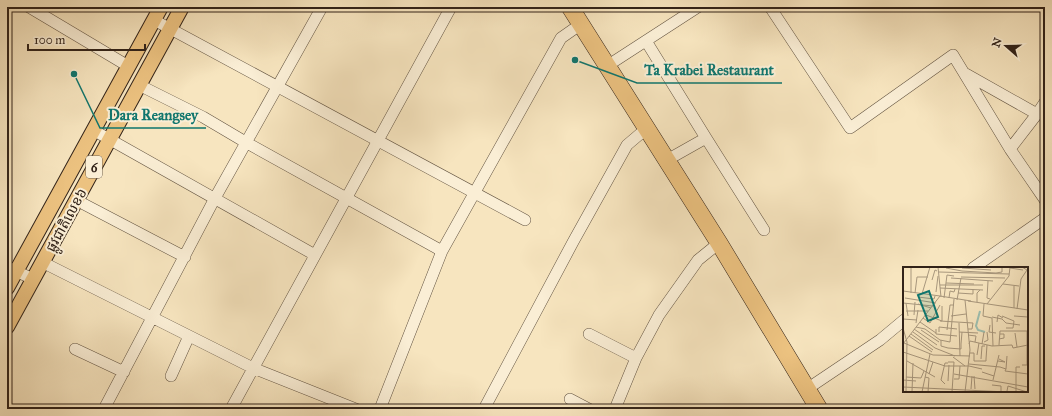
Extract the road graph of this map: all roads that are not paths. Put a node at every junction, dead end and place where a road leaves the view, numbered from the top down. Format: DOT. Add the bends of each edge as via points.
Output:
graph roads {
  1 [pos="29,7"];
  2 [pos="161,7"];
  3 [pos="182,7"];
  4 [pos="322,7"];
  5 [pos="451,7"];
  6 [pos="570,7"];
  7 [pos="698,7"];
  8 [pos="770,7"];
  9 [pos="154,20"];
  10 [pos="581,24"];
  11 [pos="170,29"];
  12 [pos="646,41"];
  13 [pos="128,66"];
  14 [pos="607,66"];
  15 [pos="965,74"];
  16 [pos="139,85"];
  17 [pos="277,87"];
  18 [pos="1045,102"];
  19 [pos="1037,114"];
  20 [pos="647,128"];
  21 [pos="93,130"];
  22 [pos="706,138"];
  23 [pos="110,139"];
  24 [pos="379,140"];
  25 [pos="247,143"];
  26 [pos="1010,149"];
  27 [pos="667,160"];
  28 [pos="475,193"];
  29 [pos="346,197"];
  30 [pos="215,198"];
  31 [pos="76,200"];
  32 [pos="1045,200"];
  33 [pos="1045,218"];
  34 [pos="525,220"];
  35 [pos="764,230"];
  36 [pos="718,243"];
  37 [pos="442,251"];
  38 [pos="315,255"];
  39 [pos="185,256"];
  40 [pos="42,262"];
  41 [pos="974,267"];
  42 [pos="12,270"];
  43 [pos="33,279"];
  44 [pos="7,288"];
  45 [pos="153,318"];
  46 [pos="903,321"];
  47 [pos="7,327"];
  48 [pos="589,334"];
  49 [pos="189,336"];
  50 [pos="75,349"];
  51 [pos="636,358"];
  52 [pos="252,368"];
  53 [pos="124,372"];
  54 [pos="171,376"];
  55 [pos="807,389"];
  56 [pos="570,399"];
  57 [pos="104,409"];
  58 [pos="231,409"];
  59 [pos="356,409"];
  60 [pos="380,409"];
  61 [pos="484,409"];
  62 [pos="589,409"];
  63 [pos="615,409"];
  64 [pos="819,409"];
  1 -- 13 [label="street"];
  2 -- 9 [label="main road, ផ្លូវជាតិលេខ៦ / 6"];
  3 -- 11 [label="main road, ផ្លូវជាតិលេខ៦ / 6"];
  4 -- 17 [label="street"];
  5 -- 24 [label="street"];
  6 -- 10 [label="highway"];
  7 -- 12 [label="street"];
  8 -- 15 [label="street" via="850,128 953,54"];
  9 -- 11 [label="street"];
  9 -- 13 [label="main road, ផ្លូវជាតិលេខ៦ / 6"];
  10 -- 14 [label="highway"];
  10 -- 28 [label="street" via="561,38"];
  11 -- 16 [label="main road, ផ្លូវជាតិលេខ៦ / 6"];
  11 -- 17 [label="street"];
  12 -- 14 [label="street"];
  12 -- 22 [label="street"];
  13 -- 21 [label="main road, ផ្លូវជាតិលេខ៦ / 6"];
  14 -- 20 [label="highway"];
  15 -- 19 [label="street"];
  15 -- 26 [label="street"];
  16 -- 23 [label="main road, ផ្លូវជាតិលេខ៦ / 6"];
  16 -- 25 [label="street" via="203,117"];
  17 -- 24 [label="street"];
  17 -- 25 [label="street"];
  18 -- 19 [label="street"];
  19 -- 26 [label="street"];
  20 -- 27 [label="highway"];
  20 -- 61 [label="street" via="627,145"];
  21 -- 23 [label="street"];
  21 -- 42 [label="main road, ផ្លូវជាតិលេខ៦ / 6"];
  22 -- 27 [label="street"];
  22 -- 35 [label="street"];
  23 -- 30 [label="street"];
  23 -- 31 [label="main road, ផ្លូវជាតិលេខ៦ / 6"];
  24 -- 28 [label="street"];
  24 -- 29 [label="street"];
  25 -- 29 [label="street"];
  25 -- 30 [label="street"];
  26 -- 32 [label="street"];
  27 -- 36 [label="highway"];
  28 -- 34 [label="street"];
  28 -- 37 [label="street"];
  29 -- 37 [label="street"];
  29 -- 38 [label="street"];
  30 -- 38 [label="street"];
  30 -- 39 [label="street"];
  31 -- 39 [label="street"];
  31 -- 40 [label="main road, ផ្លូវជាតិលេខ៦ / 6"];
  33 -- 41 [label="street"];
  36 -- 51 [label="street" via="698,260 660,315"];
  36 -- 55 [label="highway"];
  37 -- 60 [label="street"];
  38 -- 52 [label="street"];
  39 -- 45 [label="street"];
  40 -- 43 [label="main road, ផ្លូវជាតិលេខ៦ / 6"];
  40 -- 45 [label="street"];
  42 -- 43 [label="street"];
  42 -- 44 [label="main road, ផ្លូវជាតិលេខ៦ / 6"];
  43 -- 47 [label="main road, ផ្លូវជាតិលេខ៦ / 6"];
  45 -- 49 [label="street"];
  45 -- 53 [label="street"];
  46 -- 55 [label="street" via="880,340"];
  48 -- 51 [label="street"];
  49 -- 52 [label="street"];
  49 -- 54 [label="street"];
  50 -- 53 [label="street"];
  51 -- 63 [label="street"];
  52 -- 58 [label="street"];
  52 -- 59 [label="street"];
  53 -- 57 [label="street"];
  55 -- 64 [label="highway"];
  56 -- 62 [label="street"];
}
